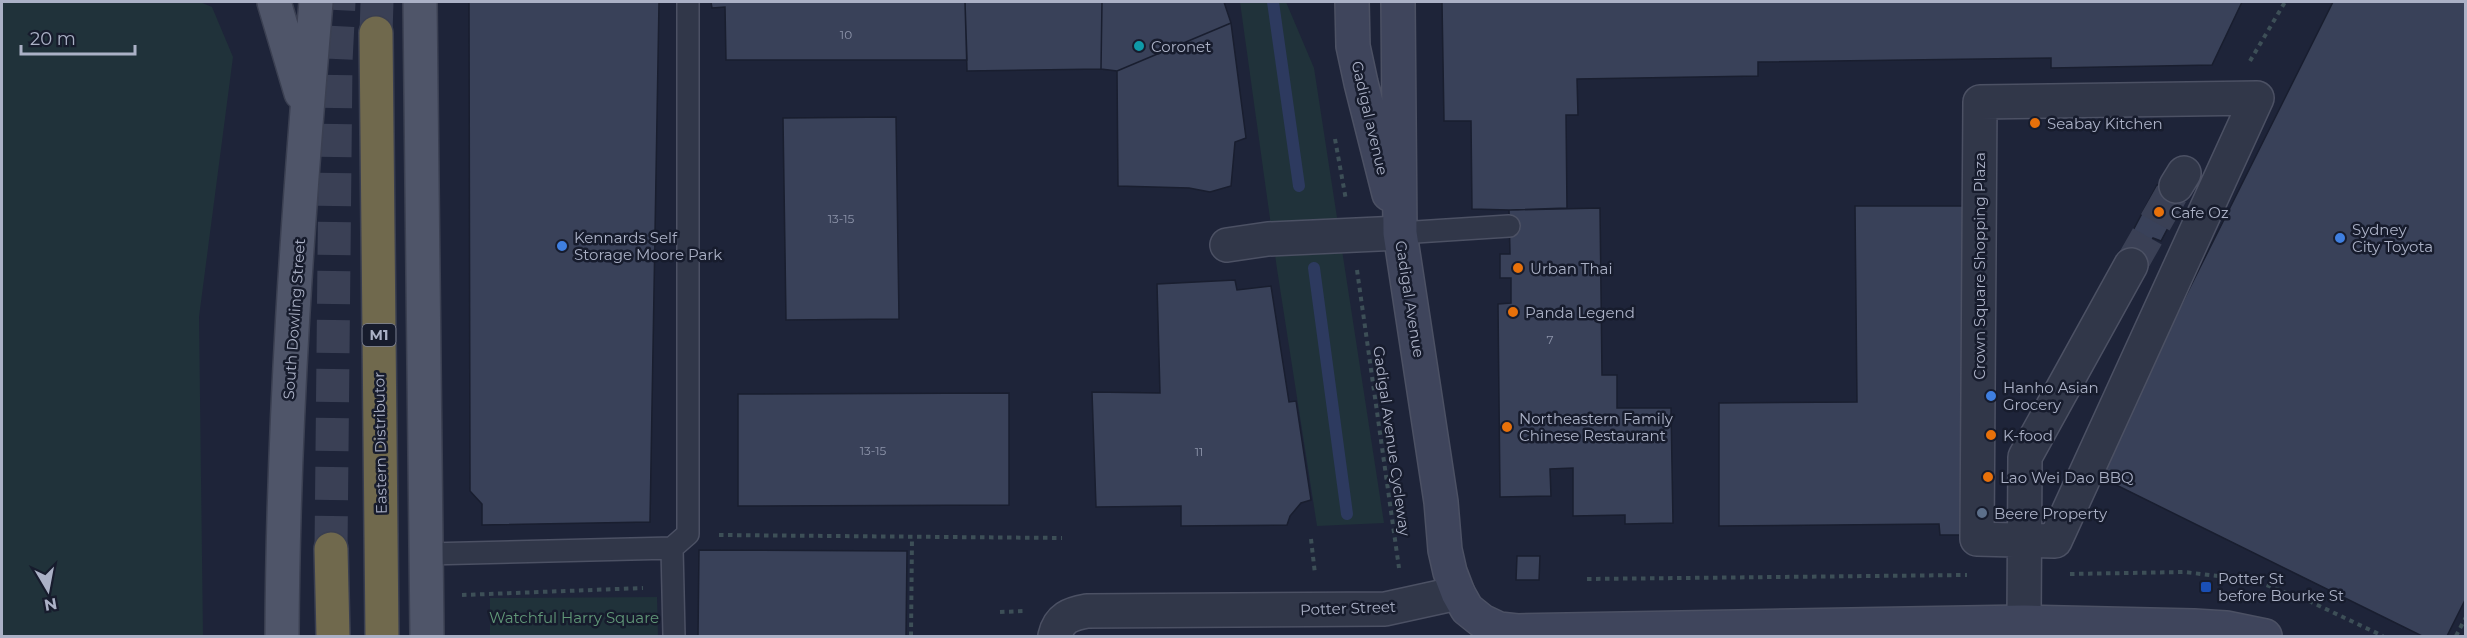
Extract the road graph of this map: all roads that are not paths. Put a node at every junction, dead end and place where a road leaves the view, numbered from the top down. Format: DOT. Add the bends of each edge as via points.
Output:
graph roads {
  1 [pos="274,2"];
  2 [pos="316,2"];
  3 [pos="420,2"];
  4 [pos="688,2"];
  5 [pos="1352,2"];
  6 [pos="1398,2"];
  7 [pos="375,33"];
  8 [pos="307,112"];
  9 [pos="1509,226"];
  10 [pos="1400,233"];
  11 [pos="1227,245"];
  12 [pos="2131,265"];
  13 [pos="2024,540"];
  14 [pos="680,541"];
  15 [pos="331,549"];
  16 [pos="427,554"];
  17 [pos="1458,593"];
  18 [pos="2024,622"];
  19 [pos="1059,628"];
  20 [pos="1738,633"];
  21 [pos="282,636"];
  22 [pos="333,636"];
  23 [pos="382,636"];
  24 [pos="427,636"];
  25 [pos="674,636"];
  26 [pos="2265,636"];
  1 -- 8 [label="main road"];
  2 -- 8 [label="main road, South Dowling Street"];
  3 -- 16 [label="main road"];
  4 -- 14 [label="lane"];
  5 -- 10 [label="street, Gadigal avenue" via="1353,45 1360,83"];
  6 -- 10 [label="street, Gadigal Avenue"];
  7 -- 23 [label="highway, Eastern Distributor / M1"];
  8 -- 21 [label="main road, South Dowling Street" via="283,499"];
  9 -- 10 [label="lane"];
  10 -- 11 [label="street" via="1268,238"];
  10 -- 17 [label="street, Gadigal Avenue" via="1445,550"];
  12 -- 13 [label="street" via="2025,457"];
  13 -- 13 [label="street, Crown Square Shopping Plaza" via="1977,539 1980,102 2257,98 2055,541"];
  13 -- 18 [label="street"];
  14 -- 16 [label="lane"];
  14 -- 25 [label="lane"];
  15 -- 22 [label="highway"];
  16 -- 24 [label="main road"];
  17 -- 19 [label="street, Potter Street" via="1384,609 1088,611"];
  17 -- 20 [label="street" via="1467,609 1499,629"];
  18 -- 20 [label="street"];
  18 -- 26 [label="street" via="2194,626"];
}
